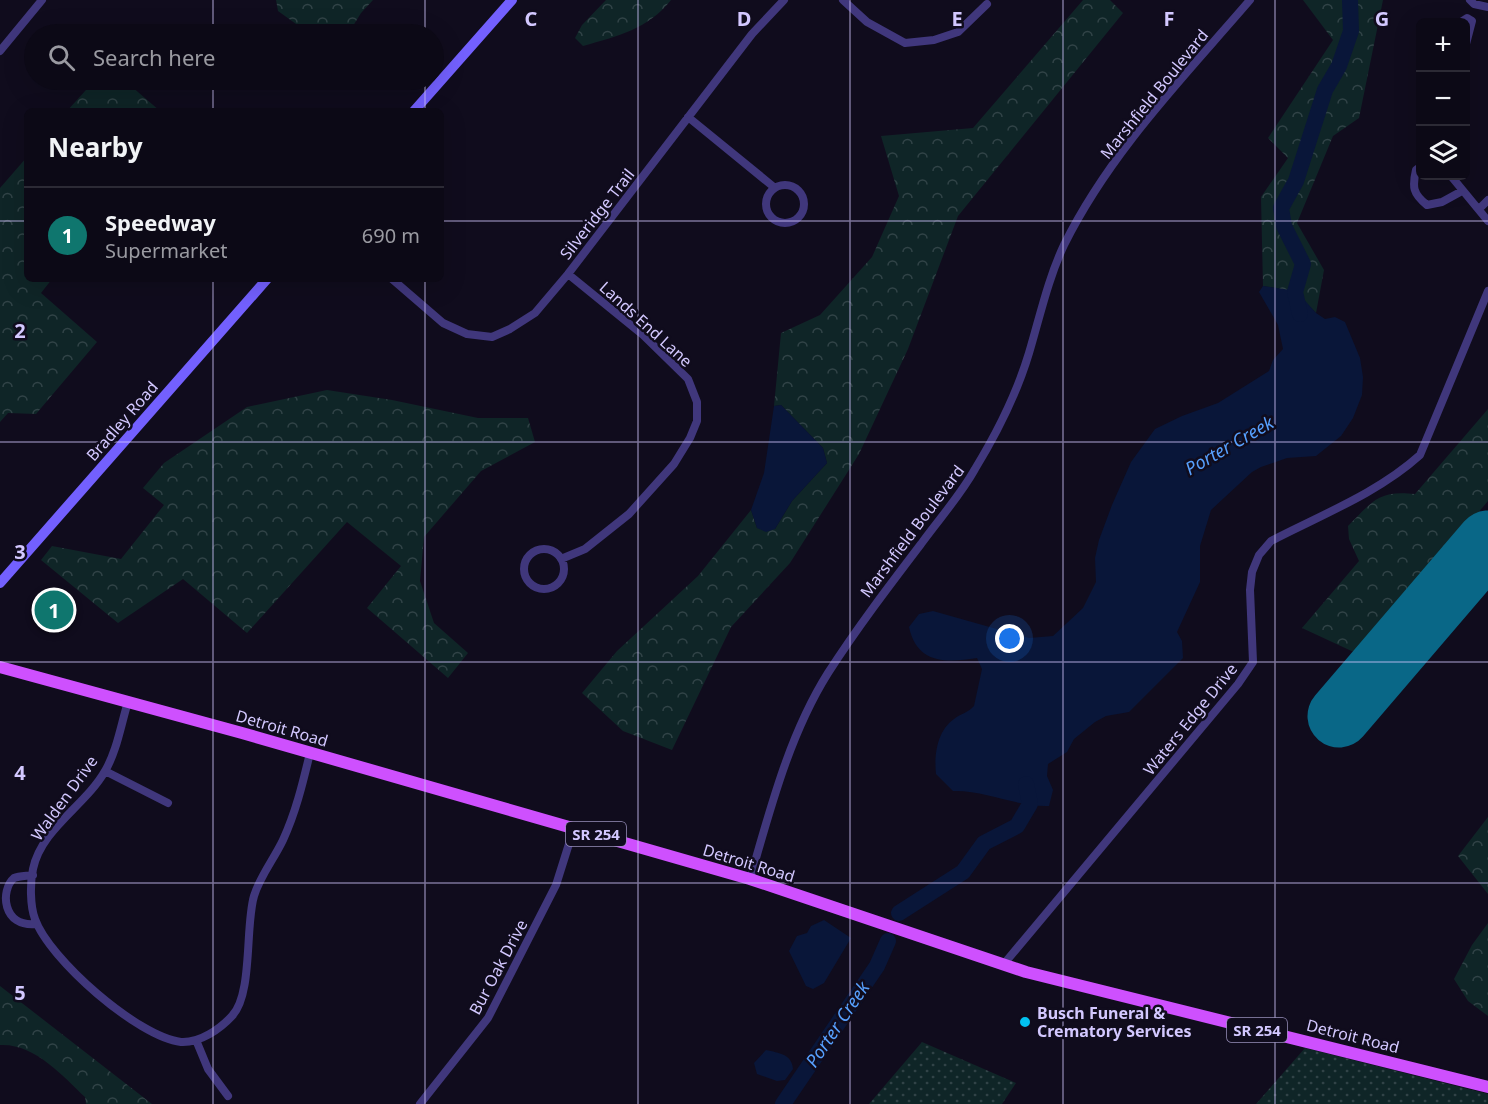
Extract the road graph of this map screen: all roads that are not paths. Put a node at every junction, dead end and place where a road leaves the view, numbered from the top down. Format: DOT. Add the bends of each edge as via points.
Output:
graph roads {
  1 [pos="42,0"];
  2 [pos="512,0"];
  3 [pos="784,0"];
  4 [pos="843,0"];
  5 [pos="1250,0"];
  6 [pos="1470,0"];
  7 [pos="987,4"];
  8 [pos="1488,7"];
  9 [pos="0,51"];
  10 [pos="444,77"];
  11 [pos="433,90"];
  12 [pos="417,108"];
  13 [pos="688,117"];
  14 [pos="1416,170"];
  15 [pos="1454,180"];
  16 [pos="775,188"];
  17 [pos="1462,191"];
  18 [pos="1488,200"];
  19 [pos="1479,209"];
  20 [pos="1488,221"];
  21 [pos="568,274"];
  22 [pos="264,282"];
  23 [pos="395,282"];
  24 [pos="1488,291"];
  25 [pos="561,559"];
  26 [pos="0,583"];
  27 [pos="0,667"];
  28 [pos="128,702"];
  29 [pos="310,753"];
  30 [pos="105,771"];
  31 [pos="168,803"];
  32 [pos="574,828"];
  33 [pos="33,875"];
  34 [pos="750,879"];
  35 [pos="37,924"];
  36 [pos="1003,965"];
  37 [pos="196,1040"];
  38 [pos="1488,1087"];
  39 [pos="228,1096"];
  40 [pos="420,1104"];
  1 -- 9 [label="street"];
  2 -- 10 [label="street"];
  3 -- 13 [label="street, Silveridge Trail" via="752,34"];
  4 -- 7 [label="street" via="867,22 904,43 934,40 958,32"];
  5 -- 34 [label="street, Marshfield Boulevard" via="1125,146 1087,203 1063,247 1045,293 1029,354 1010,403 975,469 826,676 798,734"];
  6 -- 8 [label="street"];
  11 -- 12 [label="street"];
  13 -- 16 [label="street"];
  13 -- 21 [label="street, Silveridge Trail"];
  14 -- 17 [label="street" via="1412,185 1426,205 1442,202"];
  15 -- 17 [label="street"];
  16 -- 16 [label="street" via="787,185 798,191 804,202 797,219 780,222 770,215 767,197"];
  17 -- 19 [label="street"];
  18 -- 19 [label="street"];
  19 -- 20 [label="street"];
  21 -- 23 [label="street, Silveridge Trail" via="535,313 492,337 467,334 443,323"];
  21 -- 25 [label="street, Lands End Lane" via="643,335 688,380 696,402 697,421 674,464 629,514 585,549"];
  22 -- 26 [label="street, Bradley Road"];
  24 -- 36 [label="street, Waters Edge Drive" via="1420,455 1377,486 1271,541 1259,555 1250,590 1253,662"];
  25 -- 25 [label="street" via="562,579 552,588 539,589 528,581 524,568 533,552 552,551"];
  27 -- 28 [label="main road, Detroit Road / SR 254"];
  28 -- 29 [label="main road, Detroit Road / SR 254"];
  28 -- 30 [label="street, Walden Drive"];
  29 -- 32 [label="main road, Detroit Road / SR 254"];
  29 -- 37 [label="street" via="293,818 254,897 243,989 234,1014 214,1032"];
  30 -- 31 [label="street"];
  30 -- 33 [label="street, Walden Drive" via="46,841"];
  32 -- 34 [label="main road, Detroit Road / SR 254"];
  32 -- 40 [label="street, Bur Oak Drive" via="556,885 488,1018"];
  33 -- 35 [label="street, Walden Drive"];
  33 -- 35 [label="street" via="15,877 3,889 4,910 24,926"];
  34 -- 36 [label="main road, Detroit Road / SR 254"];
  35 -- 37 [label="street, Walden Drive" via="86,986 150,1032 183,1042"];
  36 -- 38 [label="main road, Detroit Road / SR 254"];
  37 -- 39 [label="street" via="213,1078"];
}
